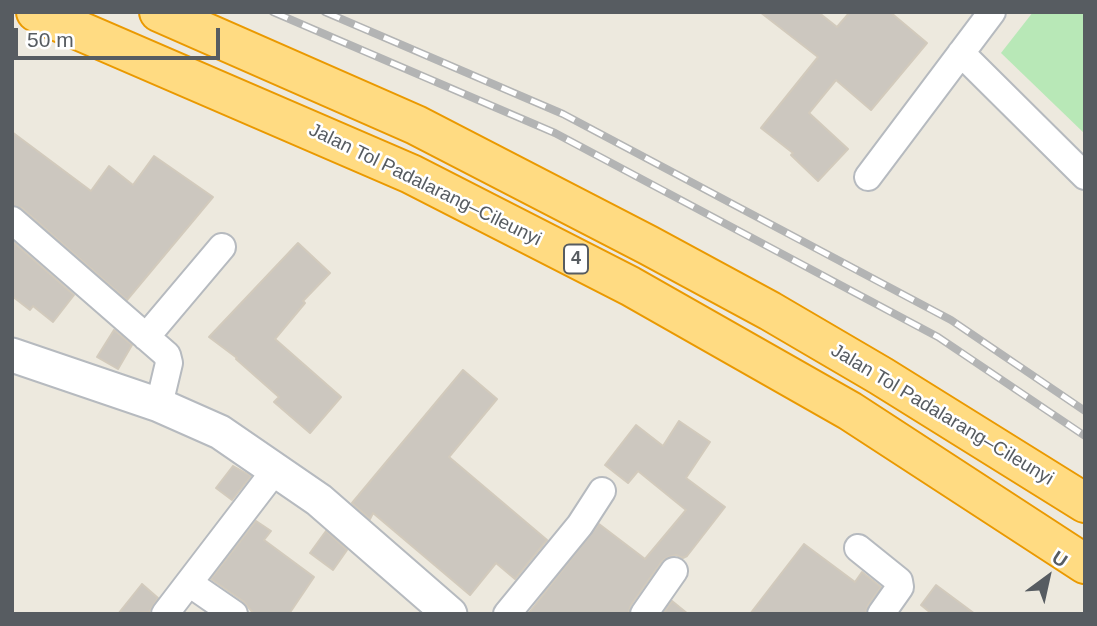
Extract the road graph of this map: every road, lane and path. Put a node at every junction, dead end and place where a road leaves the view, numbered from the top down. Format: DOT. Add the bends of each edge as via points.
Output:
graph roads {
  1 [pos="36,12"];
  2 [pos="159,12"];
  3 [pos="992,12"];
  4 [pos="961,53"];
  5 [pos="1085,176"];
  6 [pos="868,177"];
  7 [pos="12,220"];
  8 [pos="222,247"];
  9 [pos="146,337"];
  10 [pos="12,355"];
  11 [pos="159,405"];
  12 [pos="276,469"];
  13 [pos="602,491"];
  14 [pos="1085,503"];
  15 [pos="858,548"];
  16 [pos="1085,564"];
  17 [pos="674,571"];
  18 [pos="189,583"];
  19 [pos="165,614"];
  20 [pos="234,614"];
  21 [pos="450,614"];
  22 [pos="508,614"];
  23 [pos="644,614"];
  24 [pos="881,614"];
  1 -- 16 [label="highway, Jalan Tol Padalarang–Cileunyi / 4" via="411,174 630,286 850,411"];
  2 -- 14 [label="highway, Jalan Tol Padalarang–Cileunyi / 4" via="416,125 660,251 881,376"];
  3 -- 4 [label="street"];
  4 -- 5 [label="street"];
  4 -- 6 [label="street"];
  7 -- 9 [label="street"];
  8 -- 9 [label="street"];
  9 -- 11 [label="street" via="167,355 169,363"];
  10 -- 11 [label="street"];
  11 -- 12 [label="street" via="220,432"];
  12 -- 18 [label="street"];
  12 -- 21 [label="street" via="319,500"];
  13 -- 22 [label="street"];
  15 -- 24 [label="street" via="899,581 900,587"];
  17 -- 23 [label="street"];
  18 -- 19 [label="street"];
  18 -- 20 [label="street"];
}
